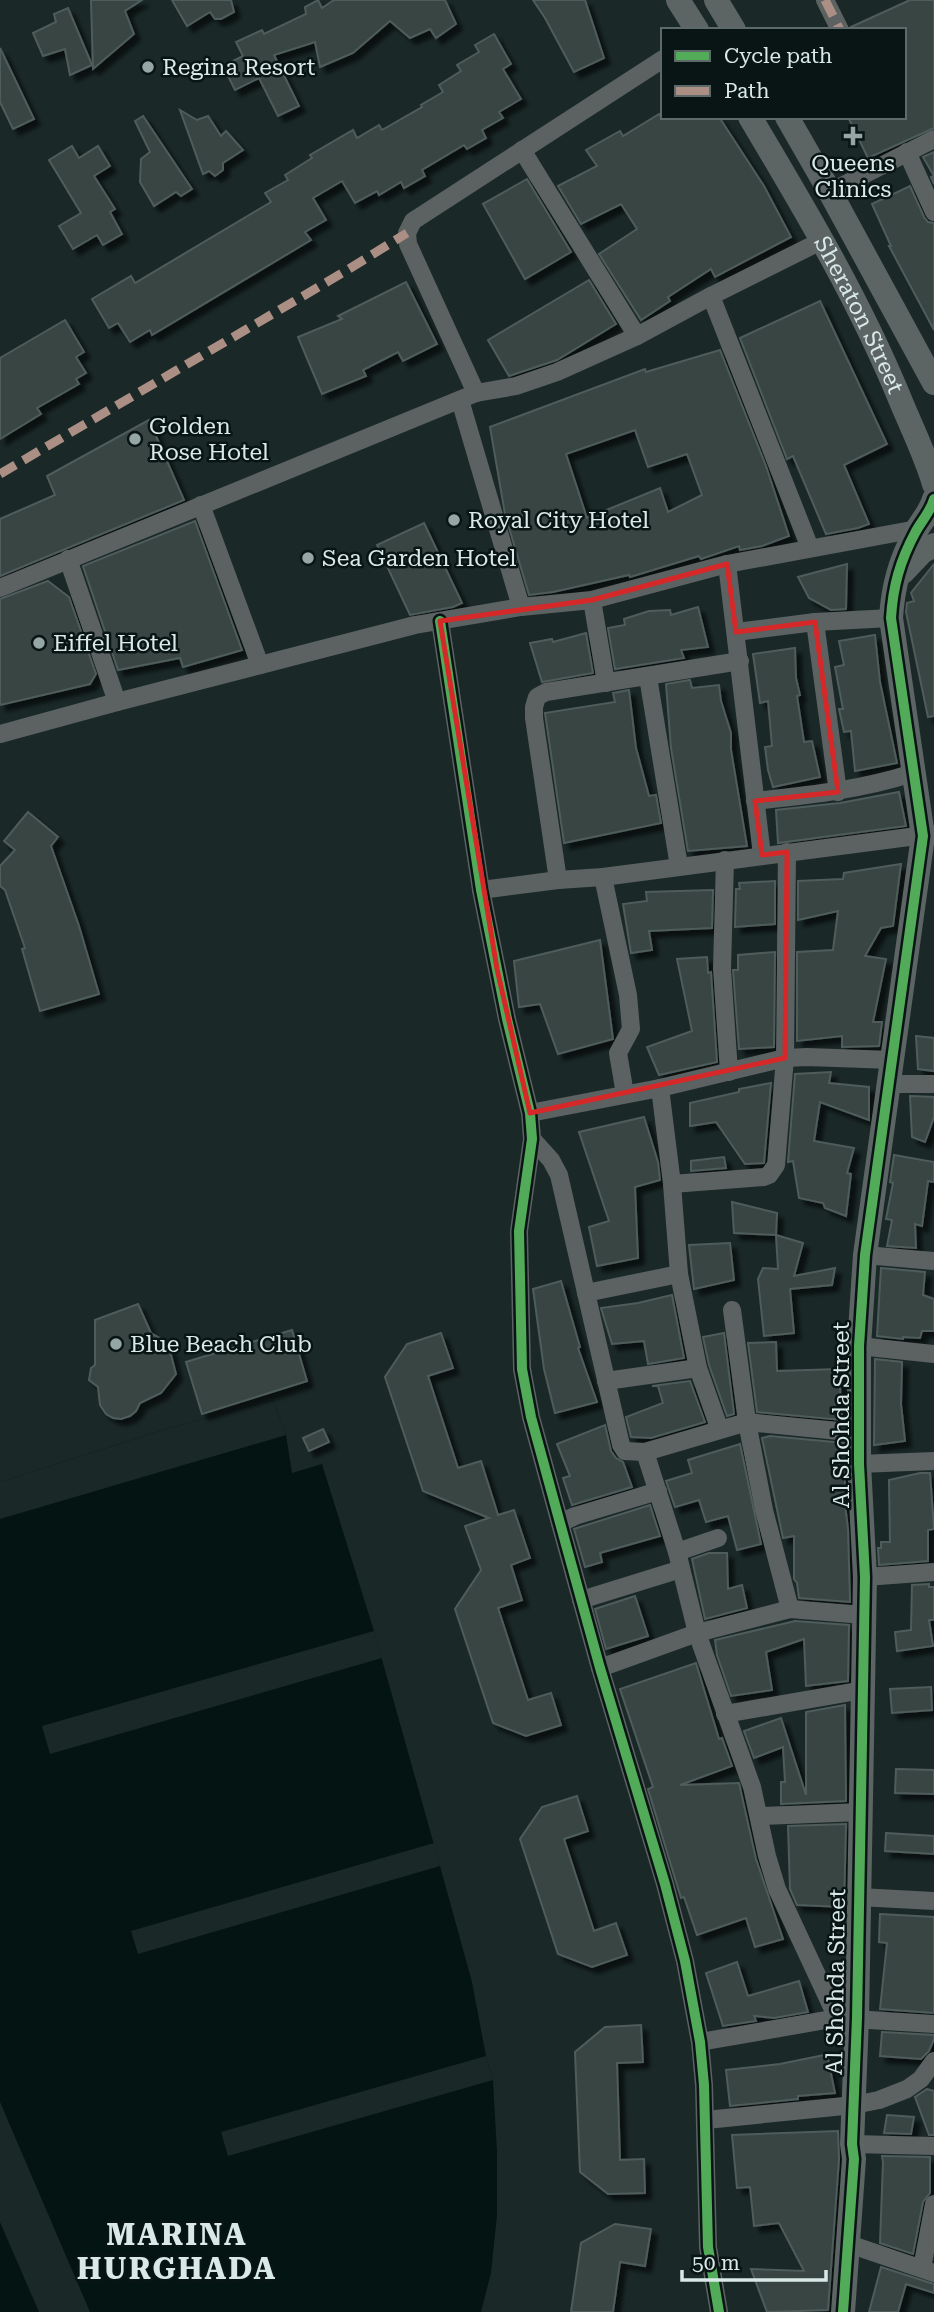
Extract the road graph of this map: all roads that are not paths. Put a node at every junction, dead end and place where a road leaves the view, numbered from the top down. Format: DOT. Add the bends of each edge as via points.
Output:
graph roads {
  1 [pos="678,0"];
  2 [pos="716,0"];
  3 [pos="825,0"];
  4 [pos="696,28"];
  5 [pos="733,28"];
  6 [pos="839,28"];
  7 [pos="661,60"];
  8 [pos="751,119"];
  9 [pos="788,119"];
  10 [pos="934,139"];
  11 [pos="522,150"];
  12 [pos="907,152"];
  13 [pos="830,192"];
  14 [pos="934,212"];
  15 [pos="823,240"];
  16 [pos="711,296"];
  17 [pos="637,337"];
  18 [pos="934,383"];
  19 [pos="468,396"];
  20 [pos="934,484"];
  21 [pos="934,499"];
  22 [pos="201,505"];
  23 [pos="925,537"];
  24 [pos="810,548"];
  25 [pos="68,559"];
  26 [pos="727,564"];
  27 [pos="0,588"];
  28 [pos="592,600"];
  29 [pos="521,607"];
  30 [pos="891,618"];
  31 [pos="440,621"];
  32 [pos="814,622"];
  33 [pos="736,632"];
  34 [pos="740,661"];
  35 [pos="261,665"];
  36 [pos="648,677"];
  37 [pos="606,683"];
  38 [pos="117,702"];
  39 [pos="0,734"];
  40 [pos="913,773"];
  41 [pos="838,792"];
  42 [pos="755,801"];
  43 [pos="929,835"];
  44 [pos="787,852"];
  45 [pos="762,855"];
  46 [pos="725,860"];
  47 [pos="679,866"];
  48 [pos="603,877"];
  49 [pos="558,880"];
  50 [pos="481,890"];
  51 [pos="785,1059"];
  52 [pos="893,1060"];
  53 [pos="729,1072"];
  54 [pos="889,1084"];
  55 [pos="934,1084"];
  56 [pos="660,1088"];
  57 [pos="625,1094"];
  58 [pos="530,1113"];
  59 [pos="532,1139"];
  60 [pos="672,1184"];
  61 [pos="865,1255"];
  62 [pos="934,1261"];
  63 [pos="679,1274"];
  64 [pos="586,1293"];
  65 [pos="732,1310"];
  66 [pos="859,1346"];
  67 [pos="934,1354"];
  68 [pos="698,1368"];
  69 [pos="606,1381"];
  70 [pos="747,1422"];
  71 [pos="717,1430"];
  72 [pos="859,1433"];
  73 [pos="645,1452"];
  74 [pos="934,1461"];
  75 [pos="859,1464"];
  76 [pos="658,1491"];
  77 [pos="560,1523"];
  78 [pos="718,1538"];
  79 [pos="679,1560"];
  80 [pos="934,1572"];
  81 [pos="865,1577"];
  82 [pos="581,1600"];
  83 [pos="790,1609"];
  84 [pos="864,1615"];
  85 [pos="698,1633"];
  86 [pos="600,1668"];
  87 [pos="863,1690"];
  88 [pos="725,1714"];
  89 [pos="861,1812"];
  90 [pos="760,1816"];
  91 [pos="859,1896"];
  92 [pos="934,1901"];
  93 [pos="847,2018"];
  94 [pos="934,2024"];
  95 [pos="700,2042"];
  96 [pos="934,2061"];
  97 [pos="854,2105"];
  98 [pos="706,2120"];
  99 [pos="852,2144"];
  100 [pos="934,2146"];
  101 [pos="934,2204"];
  102 [pos="849,2244"];
  103 [pos="928,2270"];
  104 [pos="719,2312"];
  105 [pos="843,2312"];
  1 -- 4 [label="street"];
  2 -- 5 [label="street"];
  3 -- 6 [label="street"];
  7 -- 11 [label="street"];
  8 -- 15 [label="street, Sheraton Street"];
  9 -- 13 [label="street, Sheraton Street"];
  10 -- 12 [label="street"];
  11 -- 17 [label="street"];
  11 -- 19 [label="street" via="413,221 407,233"];
  12 -- 13 [label="street"];
  12 -- 14 [label="street"];
  13 -- 18 [label="street, Sheraton Street"];
  15 -- 16 [label="street"];
  15 -- 20 [label="street, Sheraton Street" via="882,356"];
  16 -- 17 [label="street"];
  16 -- 24 [label="street"];
  17 -- 19 [label="street" via="527,383"];
  19 -- 22 [label="street"];
  19 -- 29 [label="street"];
  21 -- 23 [label="street"];
  22 -- 25 [label="street"];
  22 -- 35 [label="street"];
  23 -- 24 [label="street"];
  23 -- 30 [label="street, Al Shohda Street" via="900,562"];
  24 -- 26 [label="street"];
  25 -- 27 [label="street"];
  25 -- 38 [label="street"];
  26 -- 28 [label="street"];
  26 -- 33 [label="street"];
  28 -- 29 [label="street"];
  28 -- 37 [label="street"];
  29 -- 31 [label="street"];
  30 -- 32 [label="street"];
  30 -- 40 [label="street, Al Shohda Street"];
  31 -- 35 [label="street"];
  31 -- 50 [label="street"];
  32 -- 33 [label="street"];
  32 -- 41 [label="street"];
  33 -- 34 [label="street"];
  34 -- 36 [label="street"];
  34 -- 42 [label="street"];
  35 -- 38 [label="street"];
  36 -- 37 [label="street"];
  36 -- 47 [label="street"];
  37 -- 49 [label="street" via="546,692 537,697 534,707"];
  38 -- 39 [label="street"];
  40 -- 41 [label="street"];
  40 -- 43 [label="street, Al Shohda Street"];
  41 -- 42 [label="street"];
  42 -- 45 [label="street"];
  43 -- 44 [label="street"];
  43 -- 52 [label="street, Al Shohda Street"];
  44 -- 45 [label="street"];
  44 -- 51 [label="street"];
  45 -- 46 [label="street"];
  46 -- 47 [label="street"];
  46 -- 53 [label="street" via="722,969"];
  47 -- 48 [label="street"];
  48 -- 49 [label="street"];
  48 -- 57 [label="street" via="628,995 631,1029 618,1053"];
  49 -- 50 [label="street"];
  50 -- 58 [label="street"];
  51 -- 52 [label="street"];
  51 -- 53 [label="street"];
  51 -- 60 [label="street" via="773,1171 764,1177"];
  52 -- 54 [label="street, Al Shohda Street"];
  53 -- 56 [label="street"];
  54 -- 55 [label="street"];
  54 -- 61 [label="street, Al Shohda Street"];
  56 -- 57 [label="street"];
  56 -- 60 [label="street"];
  57 -- 58 [label="street"];
  58 -- 59 [label="street"];
  59 -- 64 [label="street" via="559,1175"];
  59 -- 77 [label="street" via="519,1231 522,1369"];
  60 -- 63 [label="street"];
  61 -- 62 [label="street"];
  61 -- 66 [label="street, Al Shohda Street"];
  63 -- 64 [label="street"];
  63 -- 68 [label="street"];
  64 -- 69 [label="street"];
  65 -- 70 [label="street"];
  66 -- 67 [label="street"];
  66 -- 72 [label="street, Al Shohda Street"];
  68 -- 69 [label="street"];
  68 -- 71 [label="street"];
  69 -- 73 [label="street" via="621,1445 625,1451"];
  70 -- 71 [label="street"];
  70 -- 72 [label="street"];
  70 -- 83 [label="street"];
  71 -- 73 [label="street"];
  72 -- 75 [label="street, Al Shohda Street"];
  73 -- 76 [label="street"];
  74 -- 75 [label="street"];
  75 -- 81 [label="street, Al Shohda Street"];
  76 -- 77 [label="street"];
  76 -- 79 [label="street"];
  77 -- 82 [label="street"];
  78 -- 79 [label="street"];
  79 -- 82 [label="street"];
  79 -- 85 [label="street"];
  80 -- 81 [label="street"];
  81 -- 84 [label="street, Al Shohda Street"];
  82 -- 86 [label="street"];
  83 -- 84 [label="street"];
  83 -- 85 [label="street"];
  84 -- 87 [label="street, Al Shohda Street"];
  85 -- 86 [label="street"];
  85 -- 88 [label="street"];
  86 -- 95 [label="street" via="665,1884"];
  87 -- 88 [label="street"];
  87 -- 89 [label="street, Al Shohda Street"];
  88 -- 90 [label="street"];
  89 -- 90 [label="street"];
  89 -- 91 [label="street, Al Shohda Street"];
  90 -- 93 [label="street" via="777,1889"];
  91 -- 92 [label="street"];
  91 -- 93 [label="street, Al Shohda Street"];
  93 -- 94 [label="street"];
  93 -- 95 [label="street"];
  93 -- 97 [label="street, Al Shohda Street"];
  95 -- 98 [label="street"];
  96 -- 97 [label="street" via="921,2079 907,2088"];
  97 -- 98 [label="street"];
  97 -- 99 [label="street, Al Shohda Street"];
  98 -- 104 [label="street" via="708,2247"];
  99 -- 100 [label="street"];
  99 -- 102 [label="street, Al Shohda Street"];
  101 -- 103 [label="street"];
  102 -- 103 [label="street"];
  102 -- 105 [label="street, Al Shohda Street"];
}
